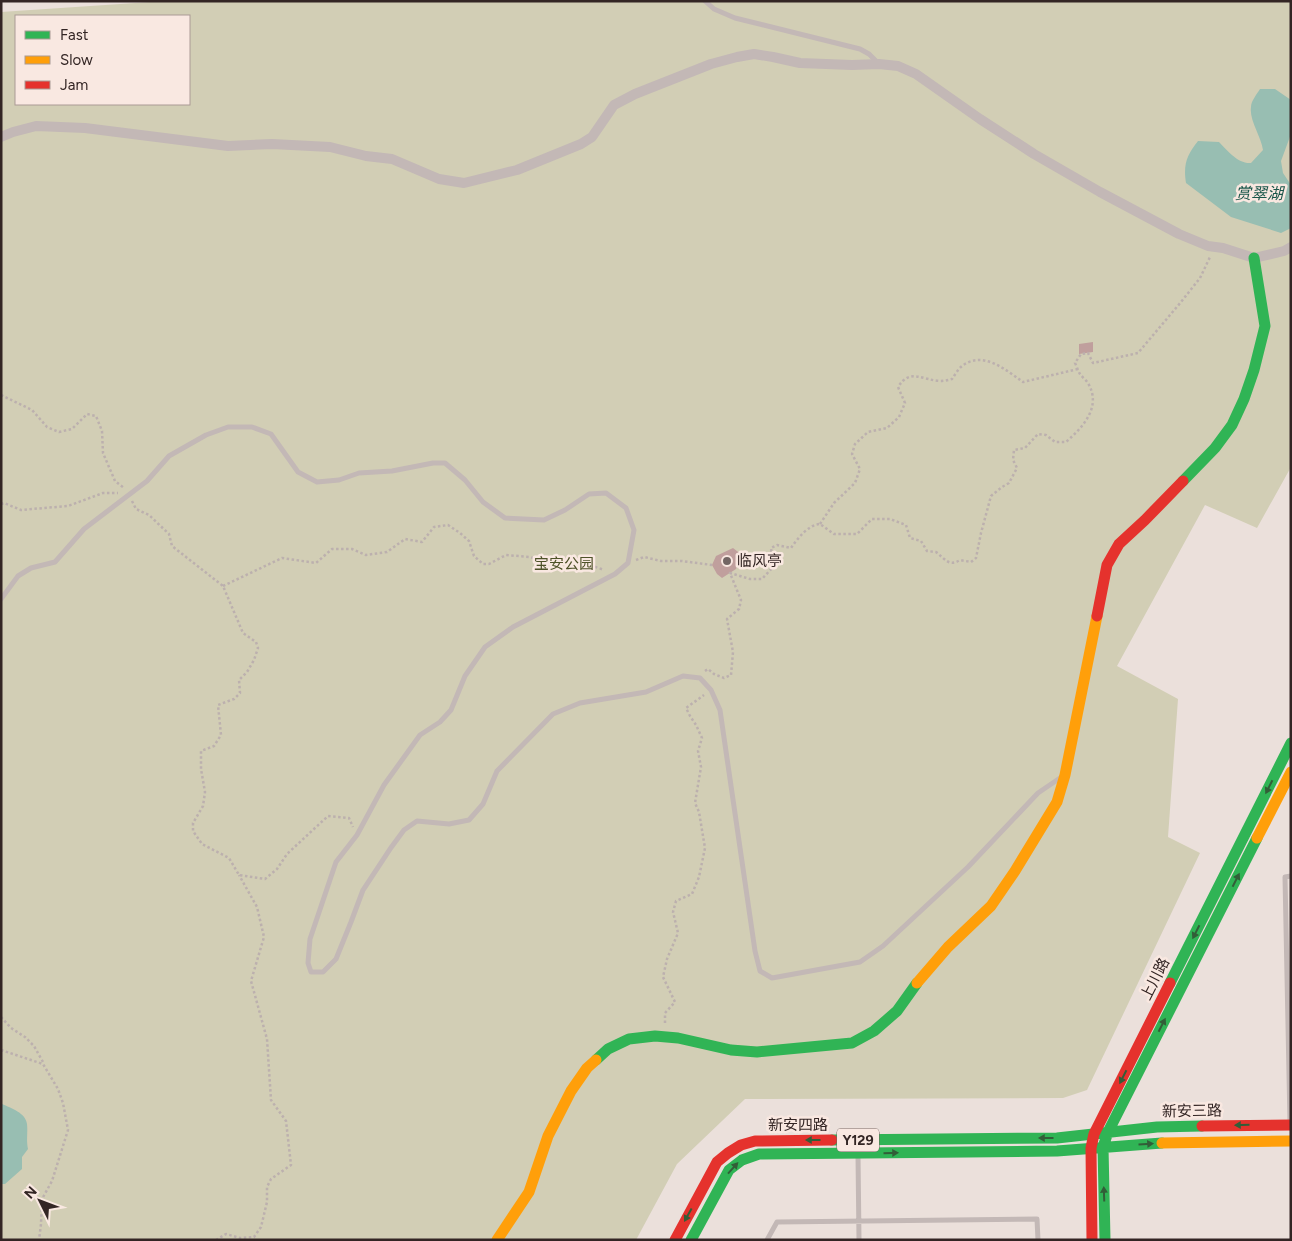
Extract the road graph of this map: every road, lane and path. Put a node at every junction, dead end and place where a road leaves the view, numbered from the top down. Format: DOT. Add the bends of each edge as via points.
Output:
graph roads {
  1 [pos="705,1"];
  2 [pos="879,64"];
  3 [pos="1,137"];
  4 [pos="1216,247"];
  5 [pos="1291,247"];
  6 [pos="1254,258"];
  7 [pos="1078,369"];
  8 [pos="1,395"];
  9 [pos="130,493"];
  10 [pos="1,504"];
  11 [pos="820,524"];
  12 [pos="628,562"];
  13 [pos="712,565"];
  14 [pos="615,574"];
  15 [pos="223,586"];
  16 [pos="1,599"];
  17 [pos="703,682"];
  18 [pos="1291,743"];
  19 [pos="1291,772"];
  20 [pos="1065,775"];
  21 [pos="357,835"];
  22 [pos="239,875"];
  23 [pos="1291,876"];
  24 [pos="1,1016"];
  25 [pos="665,1037"];
  26 [pos="1,1050"];
  27 [pos="43,1064"];
  28 [pos="1290,1125"];
  29 [pos="1108,1132"];
  30 [pos="1094,1134"];
  31 [pos="1291,1142"];
  32 [pos="1097,1148"];
  33 [pos="858,1153"];
  34 [pos="859,1221"];
  35 [pos="39,1240"];
  36 [pos="216,1240"];
  37 [pos="497,1240"];
  38 [pos="675,1240"];
  39 [pos="691,1240"];
  40 [pos="767,1240"];
  41 [pos="859,1240"];
  42 [pos="1038,1240"];
  43 [pos="1092,1240"];
  44 [pos="1105,1240"];
  1 -- 2 [label="lane" via="714,10 735,18 860,50"];
  2 -- 3 [label="street" via="800,63 754,54 711,64 635,94 614,106 592,137 581,144 517,170 464,183 439,179 392,159 330,147 228,146 85,128 36,126"];
  2 -- 4 [label="street" via="898,66 916,74 1034,154 1179,234"];
  4 -- 6 [label="street"];
  4 -- 7 [label="path" via="1200,278 1138,353 1093,363 1088,353 1081,354 1075,363"];
  5 -- 6 [label="street"];
  6 -- 20 [label="main road" via="1265,326 1244,399 1232,425 1215,448 1119,544 1107,565"];
  7 -- 11 [label="path" via="1023,382 987,360 974,360 961,366 952,379 941,381 910,376 902,380 898,387 905,403 899,417 887,428 868,432 855,444 852,454 860,469 855,483 834,503"];
  7 -- 11 [label="path" via="1093,396 1090,416 1066,442 1055,442 1046,435 1038,434 1025,448 1014,450 1013,460 1017,468 1009,483 991,496 976,558 971,562 948,562 936,552 927,551 921,541 910,538 906,525 890,519 872,519 857,534 834,534"];
  8 -- 9 [label="path" via="32,410 46,427 59,432 72,429 87,414 96,416 102,431 103,453 115,481"];
  9 -- 10 [label="path" via="103,493 68,506 21,510"];
  9 -- 12 [label="lane" via="147,481 169,456 206,435 228,427 252,427 271,434 298,472 317,482 339,480 359,473 445,463 483,502 505,518 544,520 590,494 606,493 626,508 634,530"];
  9 -- 15 [label="path" via="136,509 149,515 169,534 172,546"];
  9 -- 16 [label="lane" via="84,529 55,562 31,568 18,576"];
  11 -- 17 [label="path" via="815,524 798,537 791,548 777,545 771,548 772,567 762,579 750,579 730,572 741,600 739,609 727,619 733,652 730,675 724,678 708,669 704,671"];
  12 -- 13 [label="path" via="644,557"];
  12 -- 14 [label="lane"];
  14 -- 15 [label="path" via="593,566 506,555 483,564 474,556 470,541 448,525 434,528 422,542 405,539 387,552 366,555 352,549 332,549 316,563 282,558"];
  14 -- 21 [label="lane" via="513,627 485,647 465,676 451,710 420,735 384,785"];
  15 -- 22 [label="path" via="243,633 256,642 258,648 240,680 240,693 218,705 221,735 214,746 201,752 205,792 193,831 202,844 229,858"];
  17 -- 20 [label="lane" via="711,690 720,710 755,951 760,971 772,978 860,962 883,946 968,867 1038,793"];
  17 -- 21 [label="lane" via="700,678 683,676 646,692 580,703 553,714 497,771 483,804 469,820 449,824 417,821 404,830 363,890 336,959 324,972 310,972 310,939 336,862"];
  17 -- 25 [label="path" via="705,694 686,708 702,738 698,751 701,767 695,803 705,848 692,894 676,901 674,912 678,933 663,977 675,1002 665,1013"];
  18 -- 30 [label="main road, 上川路, one-way"];
  29 -- 19 [label="main road, 上川路, one-way"];
  20 -- 25 [label="main road" via="1057,802 991,906 948,947 897,1011 874,1031 852,1043 756,1052"];
  21 -- 22 [label="path" via="349,818 328,816 265,879"];
  22 -- 36 [label="path" via="257,907 264,937 251,981 267,1039 271,1100 286,1121 291,1165 271,1179 261,1227 254,1236 240,1238 226,1234"];
  23 -- 28 [label="lane" via="1285,877"];
  24 -- 27 [label="path" via="10,1028 34,1046"];
  25 -- 37 [label="main road" via="629,1039 608,1049 587,1068 548,1136 529,1192"];
  26 -- 27 [label="path"];
  27 -- 35 [label="path" via="58,1089 68,1130 52,1181 42,1199"];
  28 -- 29 [label="main road, 新安三路, one-way" via="1157,1126"];
  29 -- 30 [label="main road, 新安三路"];
  29 -- 32 [label="main road, 上川路"];
  30 -- 32 [label="main road, 上川路"];
  30 -- 38 [label="main road, 新安四路 / Y129, one-way" via="1057,1138 755,1140 741,1145 717,1162"];
  32 -- 31 [label="main road, Y129, one-way" via="1156,1143"];
  33 -- 32 [label="main road, 新安四路 / Y129, one-way"];
  32 -- 43 [label="main road, 上川路"];
  44 -- 32 [label="main road, 上川路, one-way"];
  33 -- 34 [label="lane"];
  39 -- 33 [label="main road, 新安四路 / Y129, one-way" via="729,1170 747,1156"];
  34 -- 40 [label="lane" via="777,1222"];
  34 -- 41 [label="lane"];
  34 -- 42 [label="lane" via="1037,1219"];
}
